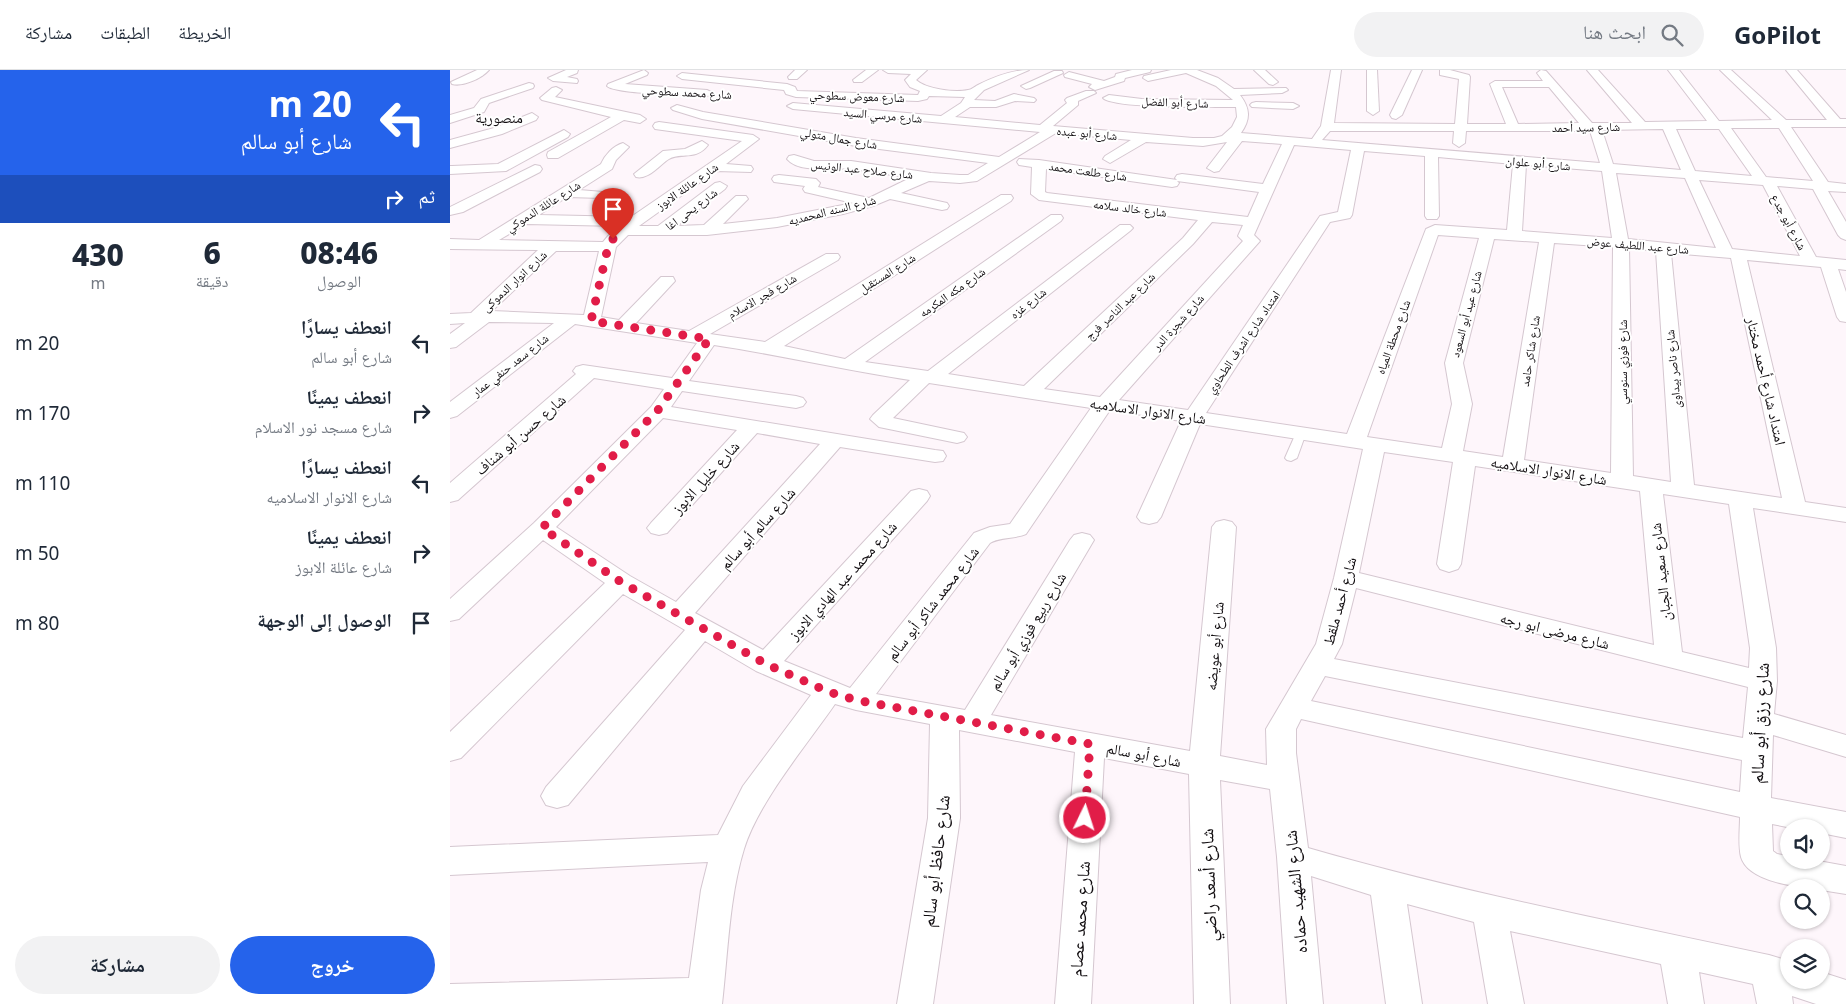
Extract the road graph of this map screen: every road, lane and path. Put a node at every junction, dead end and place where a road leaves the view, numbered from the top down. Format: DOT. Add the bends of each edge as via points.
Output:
graph roads {
  1 [pos="466,70"];
  2 [pos="484,70"];
  3 [pos="802,70"];
  4 [pos="873,70"];
  5 [pos="888,70"];
  6 [pos="922,70"];
  7 [pos="1024,70"];
  8 [pos="1187,70"];
  9 [pos="1259,70"];
  10 [pos="1336,70"];
  11 [pos="1372,70"];
  12 [pos="1418,70"];
  13 [pos="1445,70"];
  14 [pos="1539,70"];
  15 [pos="1592,70"];
  16 [pos="1673,70"];
  17 [pos="1725,70"];
  18 [pos="1791,70"];
  19 [pos="1054,72"];
  20 [pos="587,73"];
  21 [pos="571,74"];
  22 [pos="1147,74"];
  23 [pos="537,76"];
  24 [pos="682,76"];
  25 [pos="793,77"];
  26 [pos="453,80"];
  27 [pos="650,82"];
  28 [pos="874,82"];
  29 [pos="1273,82"];
  30 [pos="911,83"];
  31 [pos="1221,83"];
  32 [pos="992,84"];
  33 [pos="1031,84"];
  34 [pos="1197,84"];
  35 [pos="1552,84"];
  36 [pos="899,85"];
  37 [pos="1254,85"];
  38 [pos="1050,88"];
  39 [pos="1096,88"];
  40 [pos="474,89"];
  41 [pos="637,89"];
  42 [pos="1150,90"];
  43 [pos="1282,90"];
  44 [pos="580,92"];
  45 [pos="450,94"];
  46 [pos="751,95"];
  47 [pos="921,95"];
  48 [pos="605,96"];
  49 [pos="1109,98"];
  50 [pos="970,99"];
  51 [pos="631,100"];
  52 [pos="1030,100"];
  53 [pos="1127,100"];
  54 [pos="462,103"];
  55 [pos="568,103"];
  56 [pos="481,104"];
  57 [pos="792,105"];
  58 [pos="1241,105"];
  59 [pos="732,106"];
  60 [pos="1293,106"];
  61 [pos="677,108"];
  62 [pos="1107,110"];
  63 [pos="1373,111"];
  64 [pos="699,114"];
  65 [pos="532,115"];
  66 [pos="622,116"];
  67 [pos="858,117"];
  68 [pos="451,119"];
  69 [pos="640,119"];
  70 [pos="943,120"];
  71 [pos="472,124"];
  72 [pos="1783,124"];
  73 [pos="1841,124"];
  74 [pos="994,125"];
  75 [pos="1384,125"];
  76 [pos="1720,125"];
  77 [pos="659,126"];
  78 [pos="1327,126"];
  79 [pos="1642,126"];
  80 [pos="1668,126"];
  81 [pos="1592,127"];
  82 [pos="1459,128"];
  83 [pos="1514,128"];
  84 [pos="1215,129"];
  85 [pos="1048,130"];
  86 [pos="890,132"];
  87 [pos="493,133"];
  88 [pos="564,134"];
  89 [pos="812,134"];
  90 [pos="908,134"];
  91 [pos="1235,134"];
  92 [pos="971,137"];
  93 [pos="1538,137"];
  94 [pos="450,138"];
  95 [pos="1143,138"];
  96 [pos="1173,141"];
  97 [pos="1290,141"];
  98 [pos="938,142"];
  99 [pos="1312,143"];
  100 [pos="450,144"];
  101 [pos="868,144"];
  102 [pos="984,144"];
  103 [pos="702,145"];
  104 [pos="888,146"];
  105 [pos="1358,147"];
  106 [pos="922,151"];
  107 [pos="1161,151"];
  108 [pos="450,153"];
  109 [pos="1431,153"];
  110 [pos="522,156"];
  111 [pos="963,156"];
  112 [pos="1458,156"];
  113 [pos="794,159"];
  114 [pos="1110,159"];
  115 [pos="1003,160"];
  116 [pos="472,161"];
  117 [pos="1520,161"];
  118 [pos="1541,163"];
  119 [pos="1039,164"];
  120 [pos="713,167"];
  121 [pos="645,168"];
  122 [pos="1214,168"];
  123 [pos="1608,168"];
  124 [pos="535,169"];
  125 [pos="746,169"];
  126 [pos="451,170"];
  127 [pos="1691,175"];
  128 [pos="931,177"];
  129 [pos="695,179"];
  130 [pos="779,179"];
  131 [pos="1765,182"];
  132 [pos="720,186"];
  133 [pos="1821,186"];
  134 [pos="1846,188"];
  135 [pos="1269,189"];
  136 [pos="1088,191"];
  137 [pos="564,193"];
  138 [pos="889,194"];
  139 [pos="598,195"];
  140 [pos="799,197"];
  141 [pos="1006,198"];
  142 [pos="741,199"];
  143 [pos="1076,201"];
  144 [pos="864,204"];
  145 [pos="942,206"];
  146 [pos="759,209"];
  147 [pos="582,210"];
  148 [pos="450,211"];
  149 [pos="1208,217"];
  150 [pos="1056,218"];
  151 [pos="523,219"];
  152 [pos="567,220"];
  153 [pos="1252,222"];
  154 [pos="1432,224"];
  155 [pos="629,226"];
  156 [pos="752,226"];
  157 [pos="1125,228"];
  158 [pos="707,230"];
  159 [pos="661,231"];
  160 [pos="1488,233"];
  161 [pos="1514,234"];
  162 [pos="1846,235"];
  163 [pos="1547,237"];
  164 [pos="1621,243"];
  165 [pos="450,244"];
  166 [pos="483,244"];
  167 [pos="531,245"];
  168 [pos="552,246"];
  169 [pos="608,247"];
  170 [pos="1664,247"];
  171 [pos="1732,254"];
  172 [pos="832,257"];
  173 [pos="1819,263"];
  174 [pos="1846,265"];
  175 [pos="666,281"];
  176 [pos="481,317"];
  177 [pos="1846,317"];
  178 [pos="450,319"];
  179 [pos="581,319"];
  180 [pos="623,326"];
  181 [pos="701,337"];
  182 [pos="450,342"];
  183 [pos="768,348"];
  184 [pos="848,365"];
  185 [pos="928,377"];
  186 [pos="677,385"];
  187 [pos="1029,392"];
  188 [pos="796,402"];
  189 [pos="1104,404"];
  190 [pos="658,410"];
  191 [pos="450,412"];
  192 [pos="1193,417"];
  193 [pos="752,426"];
  194 [pos="1300,433"];
  195 [pos="958,437"];
  196 [pos="835,440"];
  197 [pos="1365,442"];
  198 [pos="935,456"];
  199 [pos="1458,456"];
  200 [pos="1291,458"];
  201 [pos="1513,464"];
  202 [pos="1622,481"];
  203 [pos="1651,485"];
  204 [pos="1683,490"];
  205 [pos="450,495"];
  206 [pos="919,496"];
  207 [pos="1740,499"];
  208 [pos="1795,507"];
  209 [pos="1846,515"];
  210 [pos="1149,516"];
  211 [pos="1224,527"];
  212 [pos="542,528"];
  213 [pos="659,528"];
  214 [pos="1082,540"];
  215 [pos="1449,564"];
  216 [pos="1346,578"];
  217 [pos="621,582"];
  218 [pos="450,613"];
  219 [pos="690,621"];
  220 [pos="1669,658"];
  221 [pos="766,664"];
  222 [pos="1318,665"];
  223 [pos="1763,681"];
  224 [pos="843,696"];
  225 [pos="1292,706"];
  226 [pos="959,719"];
  227 [pos="1759,720"];
  228 [pos="1090,744"];
  229 [pos="1846,746"];
  230 [pos="450,750"];
  231 [pos="1758,752"];
  232 [pos="1204,765"];
  233 [pos="1284,780"];
  234 [pos="557,796"];
  235 [pos="1755,808"];
  236 [pos="1846,825"];
  237 [pos="728,848"];
  238 [pos="1293,857"];
  239 [pos="450,861"];
  240 [pos="1846,880"];
  241 [pos="1388,885"];
  242 [pos="1489,911"];
  243 [pos="1677,952"];
  244 [pos="1780,982"];
  245 [pos="1808,989"];
  246 [pos="1846,998"];
  247 [pos="705,1000"];
  248 [pos="450,1001"];
  249 [pos="916,1004"];
  250 [pos="1073,1004"];
  251 [pos="1212,1004"];
  252 [pos="1305,1004"];
  253 [pos="1404,1004"];
  254 [pos="1506,1004"];
  255 [pos="1686,1004"];
  1 -- 26 [label="street"];
  2 -- 26 [label="street" via="475,76"];
  3 -- 25 [label="street"];
  4 -- 28 [label="street" via="853,80"];
  5 -- 6 [label="street"];
  6 -- 30 [label="street" via="911,78"];
  7 -- 32 [label="street"];
  8 -- 22 [label="street, شارع السنه المحمديه"];
  8 -- 31 [label="street"];
  9 -- 29 [label="street"];
  10 -- 78 [label="street"];
  11 -- 63 [label="street"];
  12 -- 75 [label="street"];
  13 -- 82 [label="street" via="1444,73 1465,77"];
  14 -- 35 [label="street"];
  15 -- 79 [label="street"];
  16 -- 76 [label="street, شارع أبو جدع"];
  17 -- 72 [label="street"];
  18 -- 73 [label="street"];
  19 -- 33 [label="street"];
  19 -- 39 [label="street"];
  20 -- 21 [label="street"];
  22 -- 39 [label="street, شارع السنه المحمديه" via="1120,76 1120,79"];
  23 -- 56 [label="street"];
  24 -- 57 [label="street, شارع معوض سطوحي" via="787,86 791,89"];
  27 -- 41 [label="street, شارع محمد سطوحي"];
  27 -- 41 [label="street, شارع محمد سطوحي" via="627,79 612,86"];
  27 -- 51 [label="street"];
  27 -- 64 [label="street, شارع محمد سطوحي" via="720,99"];
  30 -- 36 [label="street"];
  30 -- 47 [label="street" via="925,88"];
  31 -- 34 [label="street"];
  31 -- 37 [label="street"];
  31 -- 43 [label="street"];
  31 -- 58 [label="street"];
  32 -- 33 [label="street"];
  32 -- 50 [label="street" via="980,88"];
  33 -- 38 [label="street"];
  35 -- 81 [label="street"];
  35 -- 83 [label="street" via="1496,83"];
  39 -- 85 [label="street, شارع السنه المحمديه" via="1072,100 1073,104"];
  40 -- 45 [label="street"];
  41 -- 48 [label="street" via="619,97"];
  42 -- 53 [label="street"];
  44 -- 55 [label="street" via="554,92 547,96 547,99"];
  46 -- 57 [label="street, شارع محمد سطوحي"];
  47 -- 50 [label="street, شارع معوض سطوحي"];
  47 -- 57 [label="street, شارع معوض سطوحي"];
  49 -- 53 [label="street, شارع أبو الفضل"];
  50 -- 52 [label="street, شارع معوض سطوحي" via="996,104 1016,97"];
  50 -- 70 [label="street"];
  53 -- 58 [label="street, شارع أبو الفضل"];
  53 -- 62 [label="street" via="1116,109"];
  54 -- 56 [label="street"];
  55 -- 65 [label="street"];
  55 -- 66 [label="street"];
  56 -- 68 [label="street" via="480,110"];
  57 -- 67 [label="street, شارع مرسي السيد" via="805,117 824,109"];
  58 -- 60 [label="street, شارع أبو الفضل"];
  58 -- 91 [label="street" via="1243,117"];
  59 -- 64 [label="street"];
  61 -- 64 [label="street, شارع جمال متولي"];
  64 -- 89 [label="street, شارع جمال متولي"];
  65 -- 87 [label="street"];
  65 -- 100 [label="street" via="498,132"];
  66 -- 69 [label="street"];
  66 -- 110 [label="street" via="554,155"];
  67 -- 70 [label="street, شارع مرسي السيد" via="873,114"];
  67 -- 89 [label="street" via="834,123"];
  70 -- 74 [label="street, شارع أبو عبده"];
  71 -- 87 [label="street"];
  72 -- 73 [label="street, شارع سيد أحمد"];
  72 -- 76 [label="street, شارع سيد أحمد"];
  72 -- 133 [label="street"];
  74 -- 85 [label="street, شارع أبو عبده"];
  74 -- 92 [label="street"];
  75 -- 78 [label="street, شارع سيد أحمد"];
  75 -- 82 [label="street, شارع سيد أحمد"];
  76 -- 80 [label="street, شارع سيد أحمد"];
  76 -- 131 [label="street, شارع أبو جدع"];
  77 -- 120 [label="street, شارع عائلة الابوز" via="753,139"];
  78 -- 99 [label="street"];
  79 -- 80 [label="street, شارع سيد أحمد"];
  79 -- 81 [label="street, شارع سيد أحمد"];
  80 -- 127 [label="street, امتداد شارع أحمد مختار"];
  81 -- 93 [label="street, شارع سيد أحمد"];
  81 -- 123 [label="street, شارع فوزي سنوسي"];
  82 -- 83 [label="street, شارع سيد أحمد"];
  82 -- 112 [label="street"];
  83 -- 93 [label="street, شارع سيد أحمد"];
  84 -- 91 [label="street, شارع أبو علوان"];
  85 -- 95 [label="street, شارع أبو عبده"];
  85 -- 115 [label="street, شارع السنه المحمديه"];
  86 -- 101 [label="street"];
  87 -- 94 [label="street"];
  87 -- 108 [label="street"];
  88 -- 110 [label="street"];
  89 -- 101 [label="street, شارع جمال متولي"];
  90 -- 104 [label="street"];
  91 -- 96 [label="street, شارع أبو عبده" via="1220,141"];
  91 -- 97 [label="street, شارع أبو علوان"];
  91 -- 122 [label="street"];
  93 -- 118 [label="street"];
  95 -- 96 [label="street, شارع أبو عبده"];
  95 -- 114 [label="street"];
  96 -- 107 [label="street"];
  97 -- 99 [label="street, شارع أبو علوان"];
  97 -- 135 [label="street"];
  98 -- 106 [label="street"];
  99 -- 105 [label="street, شارع أبو علوان"];
  101 -- 104 [label="street, شارع جمال متولي"];
  102 -- 111 [label="street"];
  103 -- 121 [label="street" via="688,153 668,154"];
  104 -- 106 [label="street, شارع جمال متولي"];
  105 -- 109 [label="street, شارع أبو علوان"];
  105 -- 192 [label="street, امتداد شارع اشرف الطحاوي" via="1344,215 1325,219"];
  106 -- 111 [label="street, شارع جمال متولي"];
  109 -- 112 [label="street, شارع أبو علوان"];
  109 -- 154 [label="street"];
  110 -- 126 [label="street" via="498,168"];
  111 -- 115 [label="street, شارع جمال متولي"];
  112 -- 117 [label="street, شارع أبو علوان"];
  113 -- 128 [label="street, شارع صلاح عبد الونيس"];
  115 -- 119 [label="street, شارع طلعت محمد"];
  115 -- 128 [label="street, شارع السنه المحمديه" via="968,179"];
  116 -- 126 [label="street"];
  117 -- 118 [label="street, شارع أبو علوان"];
  117 -- 161 [label="street"];
  118 -- 123 [label="street, شارع أبو علوان"];
  119 -- 135 [label="street, شارع طلعت محمد"];
  119 -- 143 [label="street, شارع خالد سلامه" via="1038,194"];
  120 -- 125 [label="street"];
  120 -- 129 [label="street, شارع عائلة الابوز"];
  121 -- 129 [label="street"];
  121 -- 137 [label="street, شارع عائلة الدموكي" via="609,160 607,166"];
  123 -- 127 [label="street, شارع أبو علوان"];
  123 -- 164 [label="street, شارع فوزي سنوسي"];
  124 -- 148 [label="street"];
  127 -- 131 [label="street, شارع أبو علوان"];
  127 -- 171 [label="street, امتداد شارع أحمد مختار"];
  128 -- 138 [label="street, شارع السنه المحمديه"];
  129 -- 155 [label="street, شارع عائلة الابوز"];
  130 -- 144 [label="street" via="811,182 810,188"];
  131 -- 133 [label="street, شارع أبو علوان"];
  131 -- 173 [label="street, شارع أبو جدع"];
  132 -- 159 [label="street, شارع يحى اغا"];
  133 -- 134 [label="street, شارع أبو علوان"];
  133 -- 162 [label="street"];
  135 -- 153 [label="street"];
  136 -- 143 [label="street"];
  137 -- 139 [label="street"];
  137 -- 151 [label="street, شارع عائلة الدموكي"];
  138 -- 144 [label="street, شارع السنه المحمديه"];
  138 -- 145 [label="street"];
  140 -- 144 [label="street"];
  141 -- 183 [label="street, شارع المستقبل"];
  142 -- 158 [label="street"];
  143 -- 149 [label="street, شارع خالد سلامه"];
  144 -- 156 [label="street, شارع السنه المحمديه"];
  146 -- 156 [label="street"];
  147 -- 152 [label="street"];
  149 -- 153 [label="street, شارع خالد سلامه"];
  149 -- 187 [label="street, شارع عبد الناصر فرج" via="1188,242"];
  150 -- 184 [label="street, شارع مكه المكرمه"];
  151 -- 152 [label="street, شارع السنه المحمديه"];
  151 -- 166 [label="street, شارع عائلة الدموكي"];
  152 -- 155 [label="street, شارع السنه المحمديه"];
  152 -- 167 [label="street"];
  153 -- 189 [label="street, شارع شجرة الدر" via="1246,236 1252,241"];
  154 -- 160 [label="street, شارع عبد اللطيف عوض" via="1440,229"];
  154 -- 197 [label="street, شارع محطة المياه"];
  155 -- 159 [label="street, شارع السنه المحمديه"];
  155 -- 169 [label="street, شارع عائلة الابوز"];
  156 -- 158 [label="street, شارع السنه المحمديه" via="723,235"];
  157 -- 185 [label="street, شارع غزه"];
  158 -- 159 [label="street, شارع السنه المحمديه"];
  160 -- 161 [label="street, شارع عبد اللطيف عوض"];
  160 -- 199 [label="street, شارع عيد أبو السعود" via="1454,363 1462,404"];
  161 -- 163 [label="street, شارع عبد اللطيف عوض"];
  163 -- 164 [label="street, شارع عبد اللطيف عوض"];
  163 -- 201 [label="street, شارع شاكر حامد"];
  164 -- 170 [label="street, شارع عبد اللطيف عوض"];
  164 -- 202 [label="street, شارع فوزي سنوسي"];
  165 -- 166 [label="street"];
  166 -- 167 [label="street"];
  167 -- 168 [label="street"];
  168 -- 169 [label="street"];
  168 -- 176 [label="street, شارع انوار الدموكى"];
  169 -- 179 [label="street"];
  170 -- 171 [label="street, شارع عبد اللطيف عوض"];
  170 -- 204 [label="street, شارع ناصر بيداوى"];
  171 -- 173 [label="street, شارع عبد اللطيف عوض"];
  171 -- 208 [label="street, امتداد شارع أحمد مختار"];
  172 -- 181 [label="street, شارع فجر الاسلام"];
  173 -- 174 [label="street, شارع عبد اللطيف عوض"];
  173 -- 177 [label="street, شارع أبو جدع"];
  175 -- 180 [label="street"];
  176 -- 178 [label="street, شارع الانوار الاسلاميه"];
  176 -- 179 [label="street, شارع الانوار الاسلاميه"];
  176 -- 182 [label="street, شارع انوار الدموكى"];
  179 -- 180 [label="street, شارع الانوار الاسلاميه"];
  179 -- 191 [label="street, شارع سعد حنفي عمار"];
  180 -- 181 [label="street, شارع الانوار الاسلاميه"];
  181 -- 183 [label="street, شارع الانوار الاسلاميه"];
  181 -- 186 [label="street"];
  183 -- 184 [label="street, شارع الانوار الاسلاميه"];
  184 -- 185 [label="street, شارع الانوار الاسلاميه"];
  185 -- 187 [label="street, شارع الانوار الاسلاميه"];
  185 -- 195 [label="street, شارع غزه" via="880,420"];
  186 -- 188 [label="street"];
  186 -- 190 [label="street"];
  186 -- 205 [label="street, شارع حسن أبو شناف" via="586,372"];
  187 -- 189 [label="street, شارع الانوار الاسلاميه"];
  189 -- 192 [label="street, شارع الانوار الاسلاميه"];
  189 -- 224 [label="street, شارع محمد شاكر أبو سالم" via="1018,529 1006,534 990,533 982,538"];
  190 -- 193 [label="street"];
  190 -- 212 [label="street"];
  192 -- 194 [label="street, شارع الانوار الاسلاميه"];
  192 -- 210 [label="street, امتداد شارع اشرف الطحاوي"];
  193 -- 196 [label="street"];
  193 -- 213 [label="street, شارع خليل الابوز"];
  194 -- 197 [label="street, شارع الانوار الاسلاميه"];
  194 -- 200 [label="lane"];
  196 -- 198 [label="street"];
  196 -- 219 [label="street, شارع سالم أبو سالم"];
  197 -- 199 [label="street, شارع الانوار الاسلاميه"];
  197 -- 216 [label="street, شارع أحمد ملقط"];
  199 -- 201 [label="street, شارع الانوار الاسلاميه"];
  199 -- 215 [label="street, شارع عيد أبو السعود"];
  201 -- 202 [label="street, شارع الانوار الاسلاميه"];
  202 -- 203 [label="street, شارع الانوار الاسلاميه"];
  203 -- 204 [label="street, شارع الانوار الاسلاميه"];
  203 -- 220 [label="street, شارع سعيد الجبان"];
  204 -- 207 [label="street, شارع الانوار الاسلاميه"];
  206 -- 221 [label="street, شارع محمد عبد الهادي الابوز"];
  207 -- 208 [label="street, شارع الانوار الاسلاميه"];
  207 -- 223 [label="street, شارع رزق أبو سالم" via="1759,615"];
  208 -- 209 [label="street, شارع الانوار الاسلاميه"];
  211 -- 232 [label="street, شارع أبو عويضه"];
  212 -- 217 [label="street, شارع أبو سالم"];
  212 -- 218 [label="street"];
  214 -- 226 [label="street, شارع ربيع فوزي أبو سالم"];
  216 -- 220 [label="street, شارع مرضى ابو رجه"];
  216 -- 222 [label="street, شارع أحمد ملقط" via="1329,644"];
  217 -- 219 [label="street, شارع أبو سالم"];
  217 -- 230 [label="street"];
  219 -- 221 [label="street, شارع أبو سالم"];
  219 -- 234 [label="street, شارع سالم أبو سالم"];
  220 -- 223 [label="street, شارع مرضى ابو رجه"];
  221 -- 224 [label="street, شارع أبو سالم"];
  222 -- 225 [label="street, شارع أحمد ملقط"];
  222 -- 231 [label="street"];
  223 -- 227 [label="street, شارع رزق أبو سالم"];
  224 -- 226 [label="street, شارع أبو سالم"];
  224 -- 237 [label="street, شارع محمد شاكر أبو سالم" via="754,795"];
  225 -- 233 [label="street, شارع أحمد ملقط" via="1282,729"];
  225 -- 235 [label="street"];
  226 -- 228 [label="street, شارع أبو سالم"];
  226 -- 249 [label="street, شارع حافظ أبو سالم"];
  227 -- 229 [label="street"];
  227 -- 231 [label="street, شارع رزق أبو سالم"];
  228 -- 232 [label="street, شارع أبو سالم"];
  228 -- 250 [label="street, شارع محمد عصام"];
  231 -- 235 [label="street, شارع رزق أبو سالم"];
  232 -- 233 [label="street, شارع أبو سالم"];
  232 -- 251 [label="street, شارع أسعد راضي"];
  233 -- 238 [label="street, شارع الشهيد حماده"];
  235 -- 236 [label="street"];
  235 -- 240 [label="street, شارع رزق أبو سالم" via="1757,856 1764,863"];
  237 -- 239 [label="street"];
  237 -- 247 [label="street, شارع محمد شاكر أبو سالم" via="718,890"];
  238 -- 241 [label="street"];
  238 -- 252 [label="street, شارع الشهيد حماده"];
  241 -- 242 [label="street"];
  241 -- 253 [label="street"];
  242 -- 243 [label="street"];
  242 -- 254 [label="street"];
  243 -- 244 [label="street"];
  243 -- 255 [label="street"];
  245 -- 246 [label="street"];
  247 -- 248 [label="street"];
}
